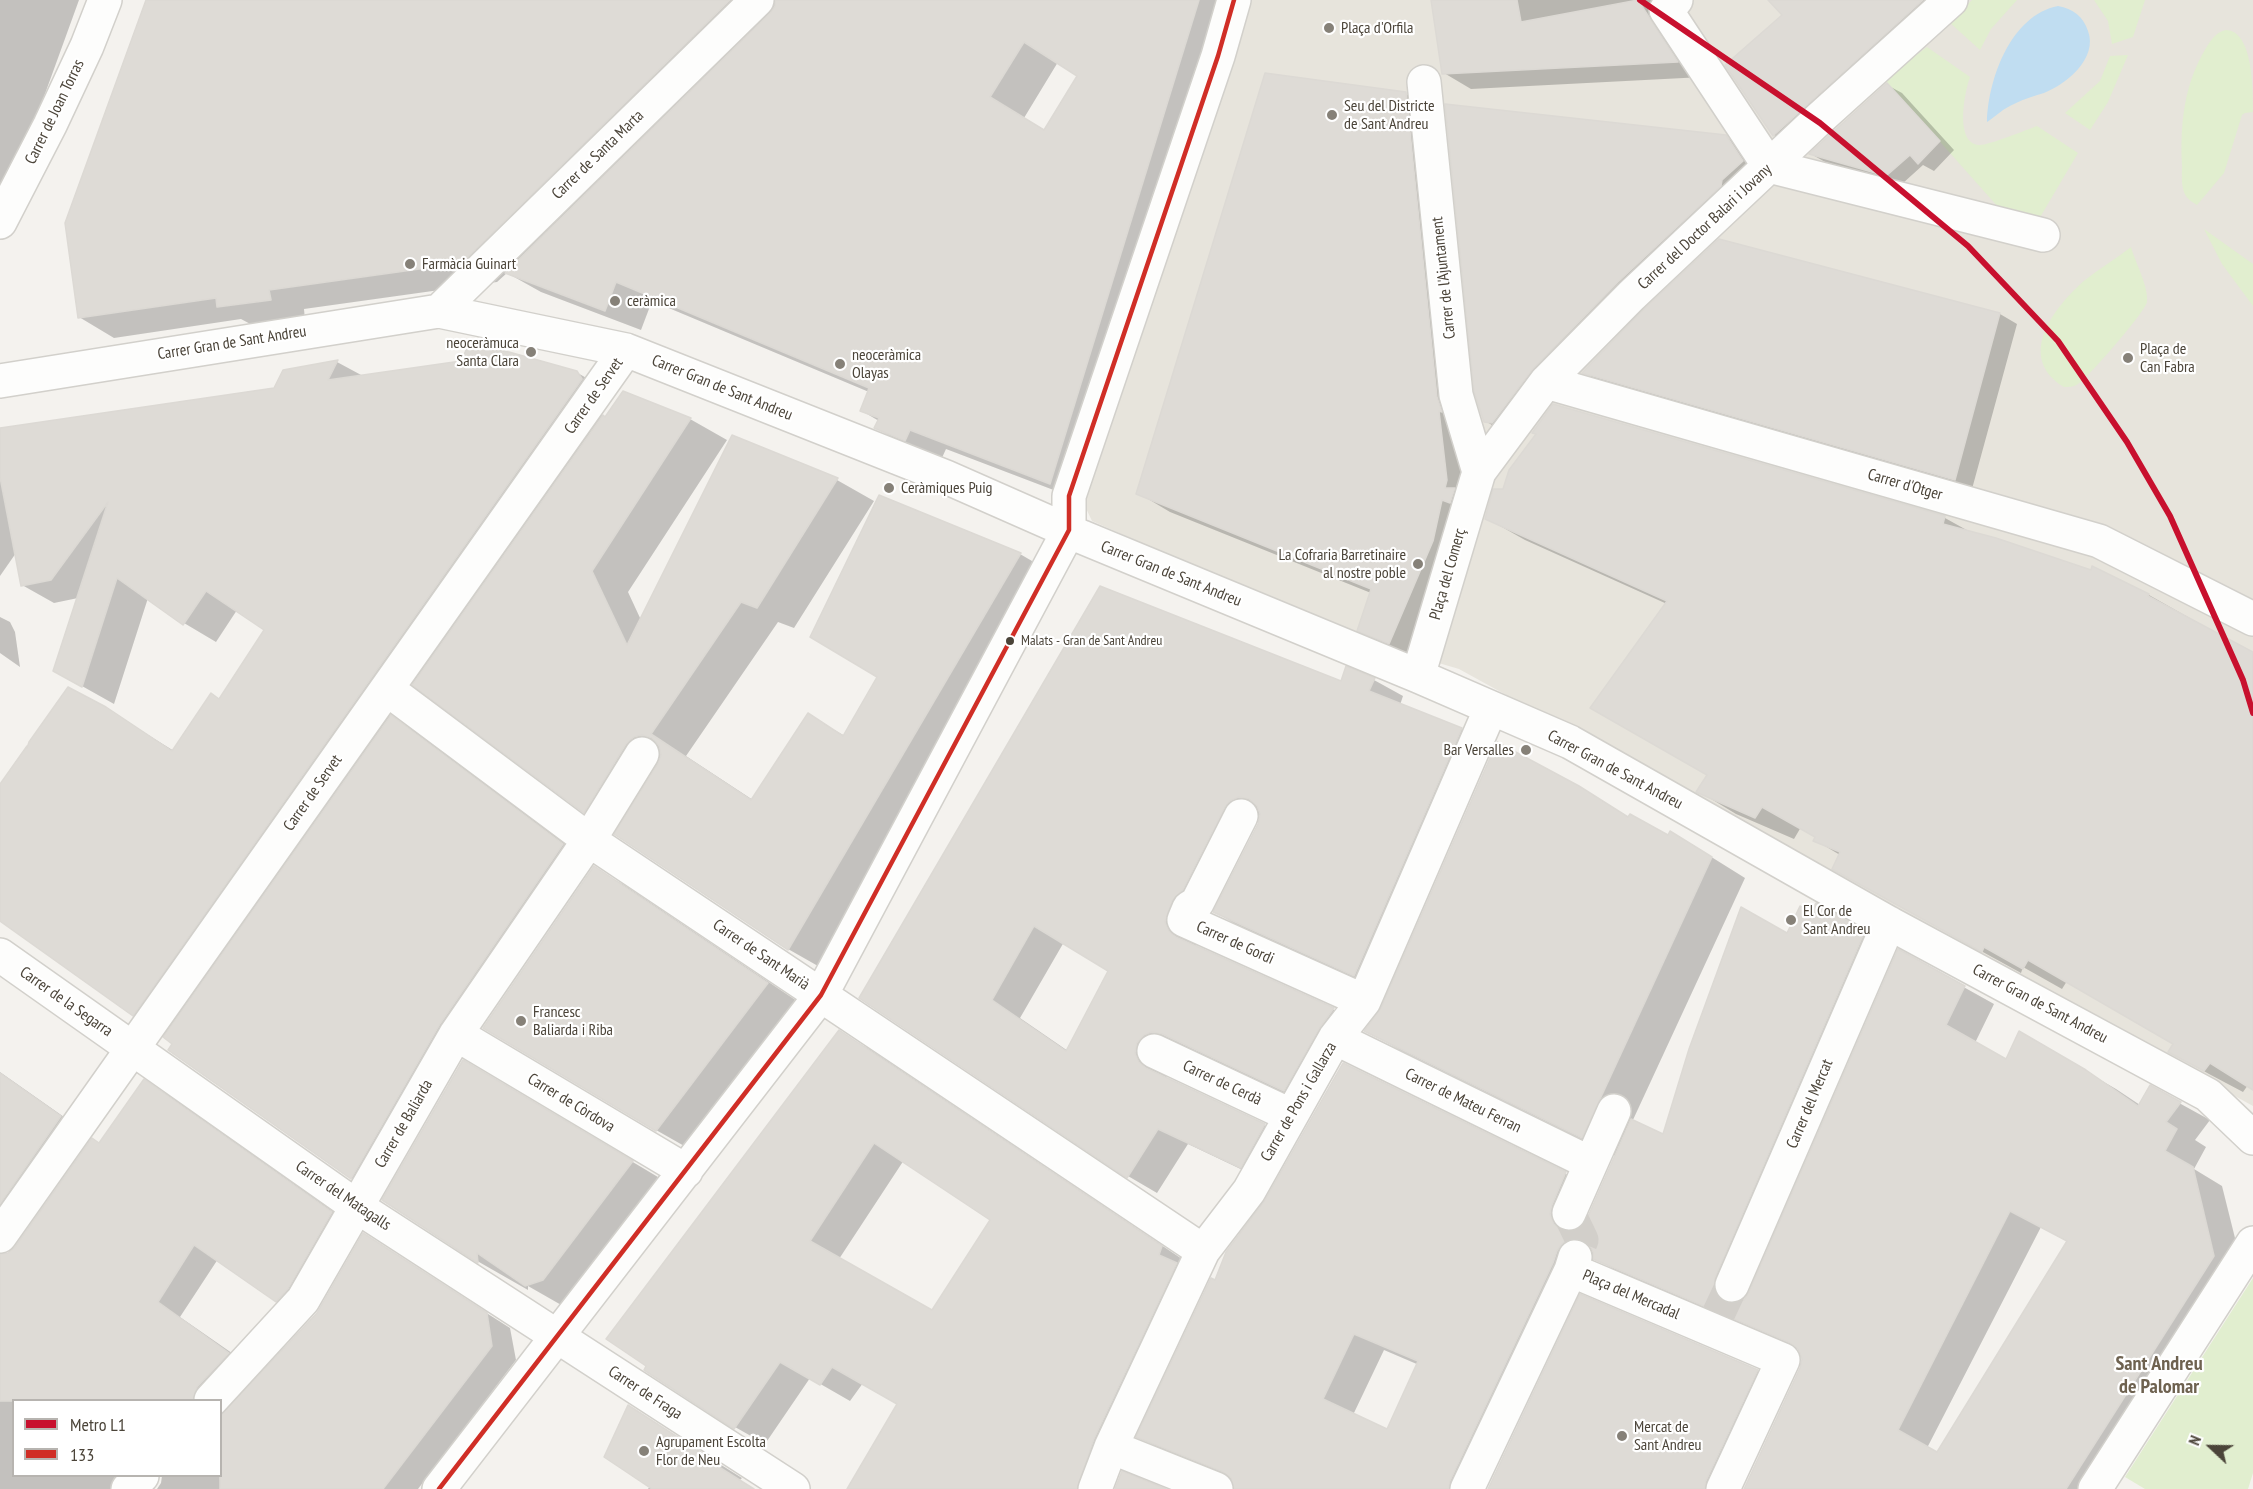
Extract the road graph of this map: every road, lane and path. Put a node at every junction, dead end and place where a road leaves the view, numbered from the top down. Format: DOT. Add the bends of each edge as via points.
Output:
graph roads {
  1 [pos="105,0"];
  2 [pos="756,0"];
  3 [pos="1234,0"];
  4 [pos="1676,0"];
  5 [pos="1951,0"];
  6 [pos="1424,82"];
  7 [pos="1769,166"];
  8 [pos="0,222"];
  9 [pos="2043,235"];
  10 [pos="439,311"];
  11 [pos="626,350"];
  12 [pos="0,381"];
  13 [pos="1546,382"];
  14 [pos="1479,472"];
  15 [pos="1070,530"];
  16 [pos="2253,619"];
  17 [pos="1418,676"];
  18 [pos="387,689"];
  19 [pos="1491,708"];
  20 [pos="642,754"];
  21 [pos="1241,816"];
  22 [pos="589,840"];
  23 [pos="1889,923"];
  24 [pos="0,955"];
  25 [pos="821,995"];
  26 [pos="1364,1001"];
  27 [pos="456,1034"];
  28 [pos="1335,1038"];
  29 [pos="138,1041"];
  30 [pos="1154,1051"];
  31 [pos="1614,1111"];
  32 [pos="1290,1115"];
  33 [pos="2253,1138"];
  34 [pos="1590,1163"];
  35 [pos="686,1171"];
  36 [pos="356,1206"];
  37 [pos="1569,1213"];
  38 [pos="0,1236"];
  39 [pos="2253,1243"];
  40 [pos="1203,1251"];
  41 [pos="1732,1285"];
  42 [pos="558,1337"];
  43 [pos="213,1399"];
  44 [pos="1111,1447"];
  45 [pos="141,1477"];
  46 [pos="128,1489"];
  47 [pos="439,1489"];
  48 [pos="793,1489"];
  49 [pos="1095,1489"];
  50 [pos="1216,1489"];
  51 [pos="1467,1489"];
  52 [pos="1723,1489"];
  53 [pos="2095,1489"];
  1 -- 8 [label="street, Carrer de Joan Torras" via="50,125"];
  2 -- 10 [label="street, Carrer de Santa Marta"];
  3 -- 15 [label="street" via="1069,496"];
  4 -- 7 [label="street" via="1666,10"];
  5 -- 7 [label="street, Carrer del Doctor Balari i Jovany"];
  6 -- 14 [label="street, Carrer de l'Ajuntament" via="1455,395"];
  7 -- 9 [label="street"];
  7 -- 13 [label="street, Carrer del Doctor Balari i Jovany"];
  10 -- 11 [label="street, Carrer Gran de Sant Andreu"];
  10 -- 12 [label="street, Carrer Gran de Sant Andreu"];
  11 -- 15 [label="street, Carrer Gran de Sant Andreu"];
  11 -- 18 [label="street, Carrer de Servet"];
  13 -- 14 [label="street, Carrer del Doctor Balari i Jovany"];
  13 -- 16 [label="street, Carrer d'Otger" via="2099,541"];
  14 -- 17 [label="street, Plaça del Comerç"];
  15 -- 17 [label="street, Carrer Gran de Sant Andreu"];
  15 -- 25 [label="street"];
  17 -- 19 [label="street, Carrer Gran de Sant Andreu"];
  18 -- 22 [label="street, Carrer de Sant Marià"];
  18 -- 29 [label="street, Carrer de Servet"];
  19 -- 23 [label="street, Carrer Gran de Sant Andreu" via="1570,742"];
  19 -- 26 [label="street, Carrer de Pons i Gallarza"];
  20 -- 22 [label="street, Carrer de Baliarda"];
  21 -- 26 [label="street, Carrer de Gordi" via="1197,903 1189,908 1184,920"];
  22 -- 25 [label="street, Carrer de Sant Marià"];
  22 -- 27 [label="street, Carrer de Baliarda"];
  23 -- 33 [label="street, Carrer Gran de Sant Andreu" via="2208,1095"];
  23 -- 41 [label="street, Carrer del Mercat"];
  24 -- 29 [label="street, Carrer de la Segarra"];
  25 -- 35 [label="street"];
  25 -- 40 [label="street, Carrer de Sant Marià"];
  26 -- 28 [label="street, Carrer de Pons i Gallarza"];
  27 -- 35 [label="street, Carrer de Còrdova"];
  27 -- 36 [label="street, Carrer de Baliarda"];
  28 -- 32 [label="street, Carrer de Pons i Gallarza"];
  28 -- 34 [label="street, Carrer de Mateu Ferran"];
  29 -- 36 [label="street, Carrer del Matagalls"];
  29 -- 38 [label="street, Carrer de Servet"];
  30 -- 32 [label="street, Carrer de Cerdà"];
  31 -- 34 [label="street"];
  32 -- 40 [label="street, Carrer de Pons i Gallarza" via="1249,1191"];
  34 -- 37 [label="street"];
  35 -- 42 [label="street"];
  36 -- 42 [label="street, Carrer del Matagalls"];
  36 -- 43 [label="street, Carrer de Baliarda" via="303,1300"];
  39 -- 53 [label="street"];
  40 -- 44 [label="street, Carrer de Pons i Gallarza"];
  42 -- 47 [label="street"];
  42 -- 48 [label="street, Carrer de Fraga"];
  44 -- 49 [label="street, Carrer de Pons i Gallarza"];
  44 -- 50 [label="street"];
  45 -- 46 [label="street"];
  51 -- 52 [label="street, Plaça del Mercadal" via="1574,1264 1714,1324 1783,1360"];
}
